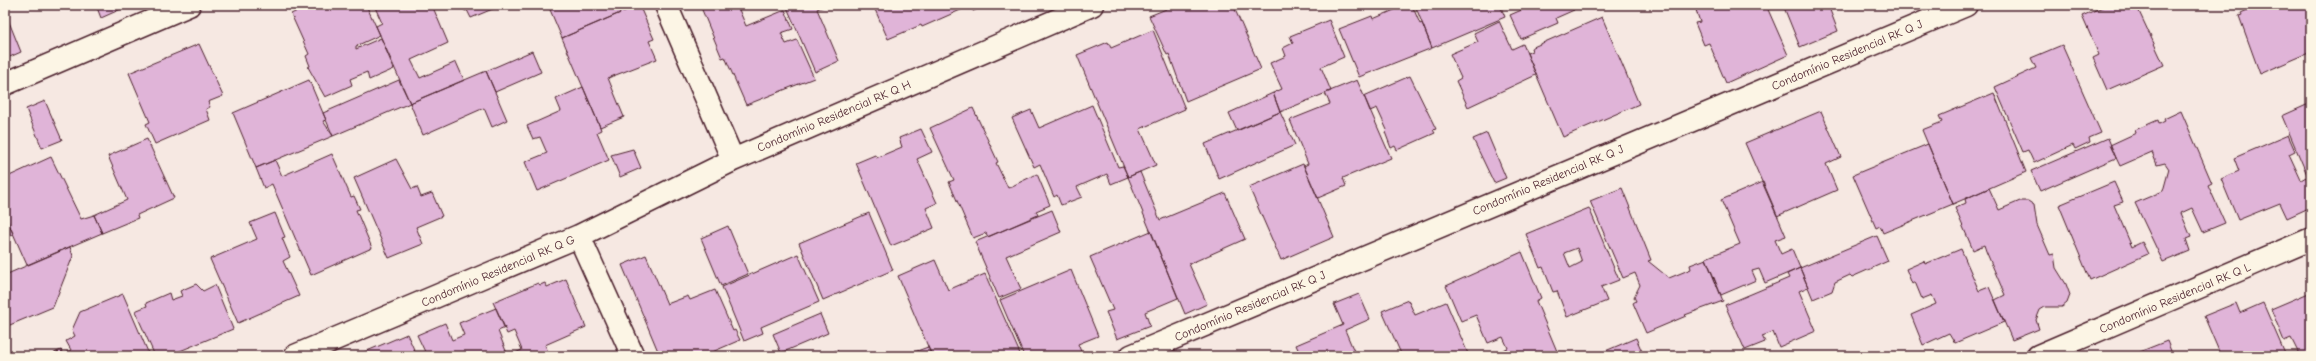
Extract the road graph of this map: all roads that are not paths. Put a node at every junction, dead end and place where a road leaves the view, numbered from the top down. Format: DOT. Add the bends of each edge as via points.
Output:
graph roads {
  1 [pos="189,5"];
  2 [pos="666,5"];
  3 [pos="1092,5"];
  4 [pos="1966,5"];
  5 [pos="5,84"];
  6 [pos="733,160"];
  7 [pos="579,236"];
  8 [pos="2311,240"];
  9 [pos="295,356"];
  10 [pos="633,356"];
  11 [pos="1131,356"];
  12 [pos="2038,356"];
  1 -- 5 [label="street"];
  2 -- 6 [label="street"];
  3 -- 6 [label="street, Condomínio Residencial RK Q H"];
  4 -- 11 [label="street, Condomínio Residencial RK Q J"];
  6 -- 7 [label="street, Condomínio Residencial RK Q H"];
  7 -- 9 [label="street, Condomínio Residencial RK Q G"];
  7 -- 10 [label="street, Condomínio Residencial RK Q G"];
  8 -- 12 [label="street, Condomínio Residencial RK Q L"];
}
